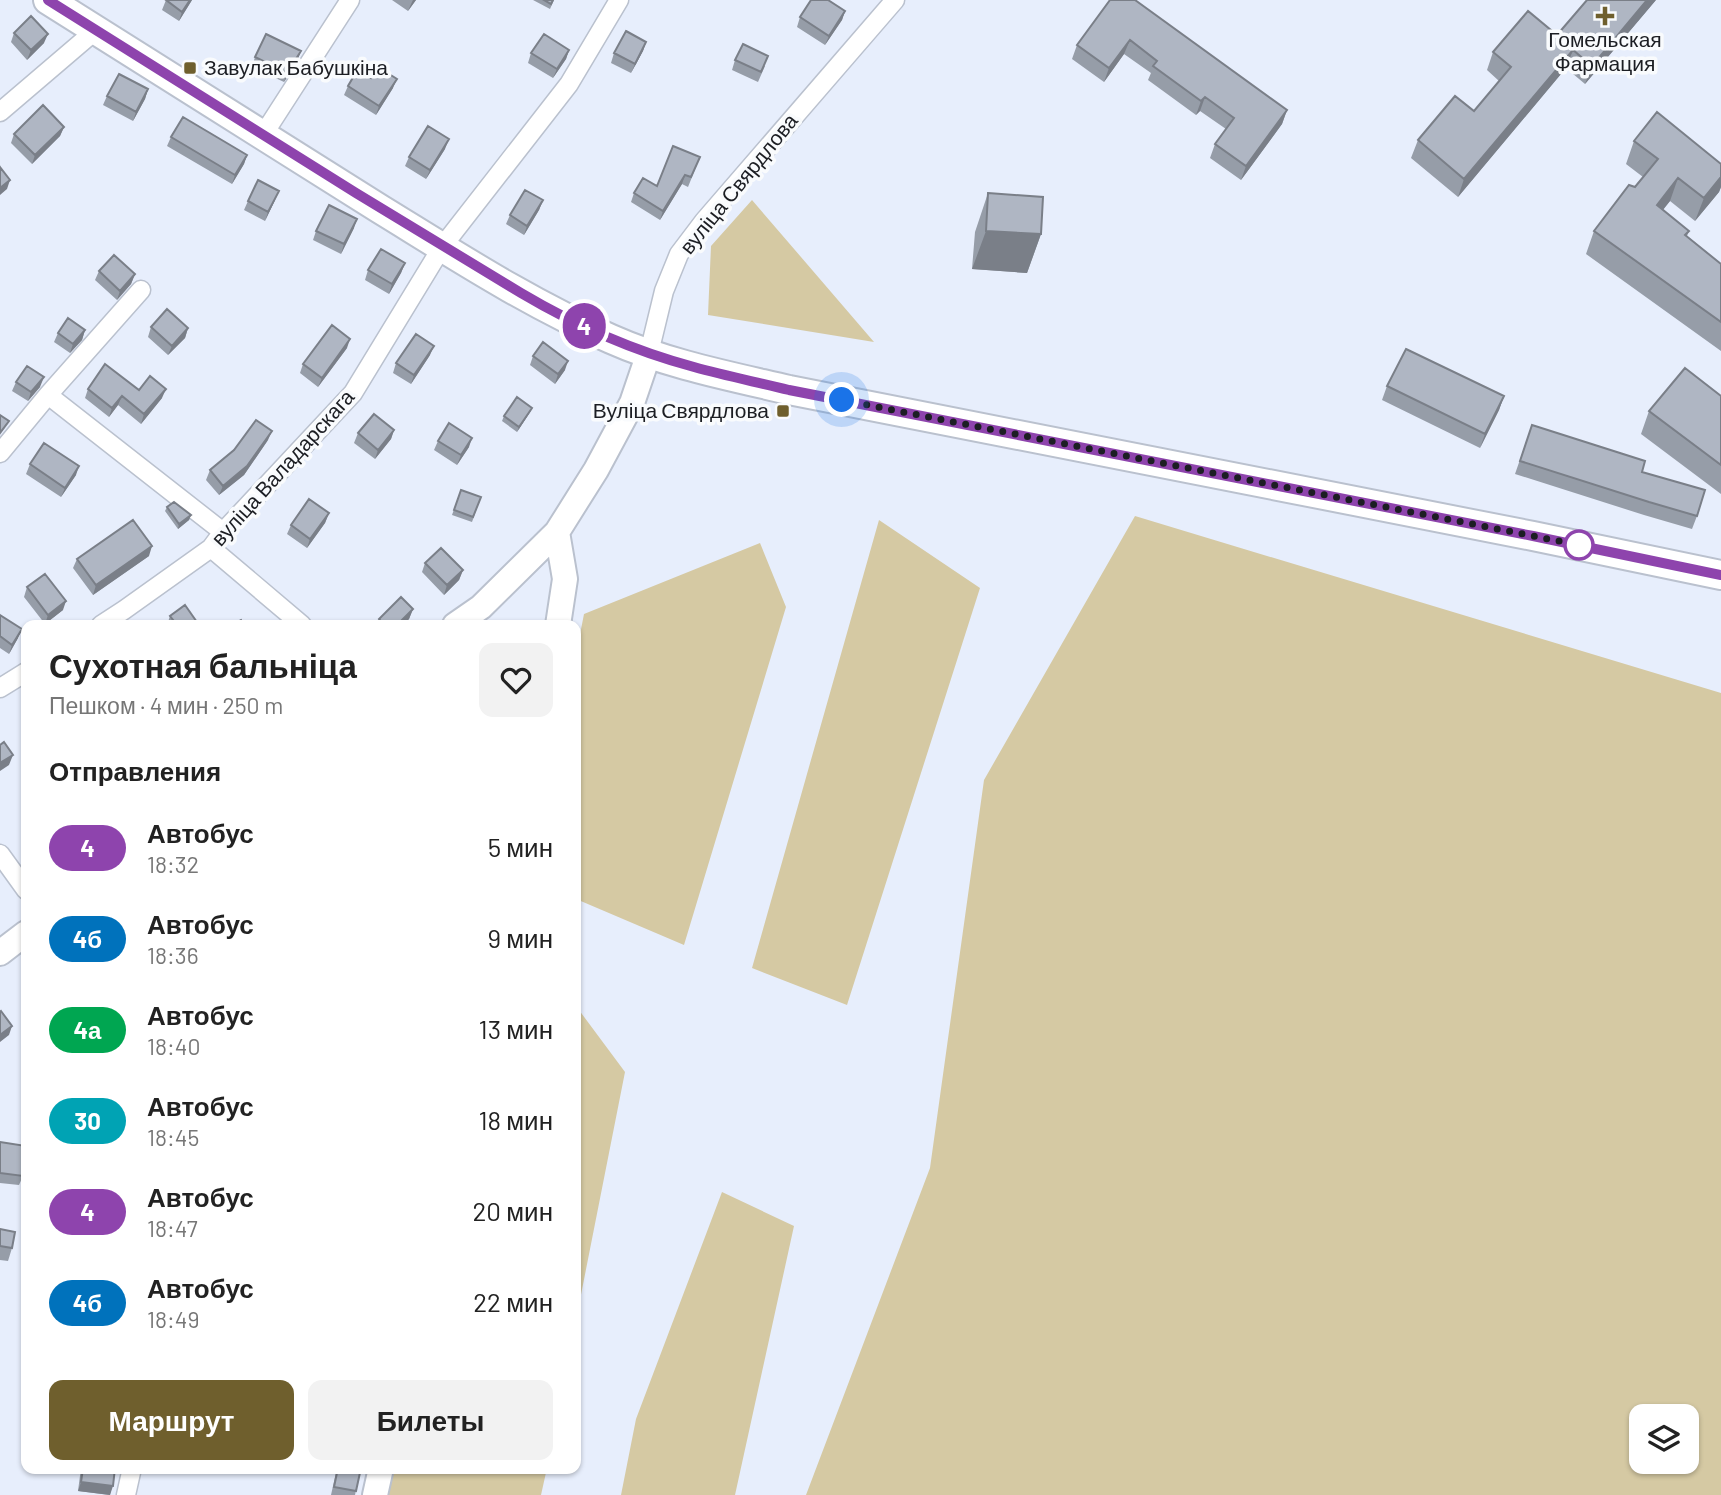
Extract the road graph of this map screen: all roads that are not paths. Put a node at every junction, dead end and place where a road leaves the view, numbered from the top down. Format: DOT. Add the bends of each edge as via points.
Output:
graph roads {
  1 [pos="48,0"];
  2 [pos="350,0"];
  3 [pos="619,0"];
  4 [pos="895,0"];
  5 [pos="96,30"];
  6 [pos="0,113"];
  7 [pos="263,135"];
  8 [pos="442,247"];
  9 [pos="141,290"];
  10 [pos="649,353"];
  11 [pos="48,395"];
  12 [pos="0,453"];
  13 [pos="223,532"];
  14 [pos="557,532"];
  15 [pos="211,548"];
  16 [pos="1721,575"];
  17 [pos="109,620"];
  18 [pos="296,620"];
  19 [pos="462,620"];
  20 [pos="559,620"];
  21 [pos="21,675"];
  22 [pos="0,688"];
  23 [pos="0,854"];
  24 [pos="21,883"];
  25 [pos="21,937"];
  26 [pos="0,953"];
  27 [pos="131,1474"];
  28 [pos="380,1474"];
  29 [pos="126,1495"];
  30 [pos="375,1495"];
  1 -- 5 [label="main road"];
  2 -- 7 [label="street"];
  3 -- 8 [label="street, вуліца Валадарскага" via="569,84"];
  4 -- 10 [label="street, вуліца Свярдлова" via="679,254 664,290"];
  5 -- 6 [label="street"];
  5 -- 7 [label="main road"];
  7 -- 8 [label="main road"];
  8 -- 10 [label="main road" via="541,305"];
  8 -- 13 [label="street, вуліца Валадарскага" via="354,393"];
  9 -- 11 [label="street"];
  10 -- 14 [label="street, вуліца Свярдлова" via="632,403"];
  10 -- 16 [label="main road" via="789,390"];
  11 -- 12 [label="street"];
  11 -- 13 [label="street"];
  13 -- 15 [label="street, вуліца Валадарскага"];
  14 -- 19 [label="street, вуліца Свярдлова"];
  14 -- 20 [label="street" via="565,579"];
  15 -- 17 [label="street, вуліца Валадарскага"];
  15 -- 18 [label="street"];
  21 -- 22 [label="street"];
  23 -- 24 [label="street"];
  25 -- 26 [label="street"];
  27 -- 29 [label="street"];
  28 -- 30 [label="street"];
}
